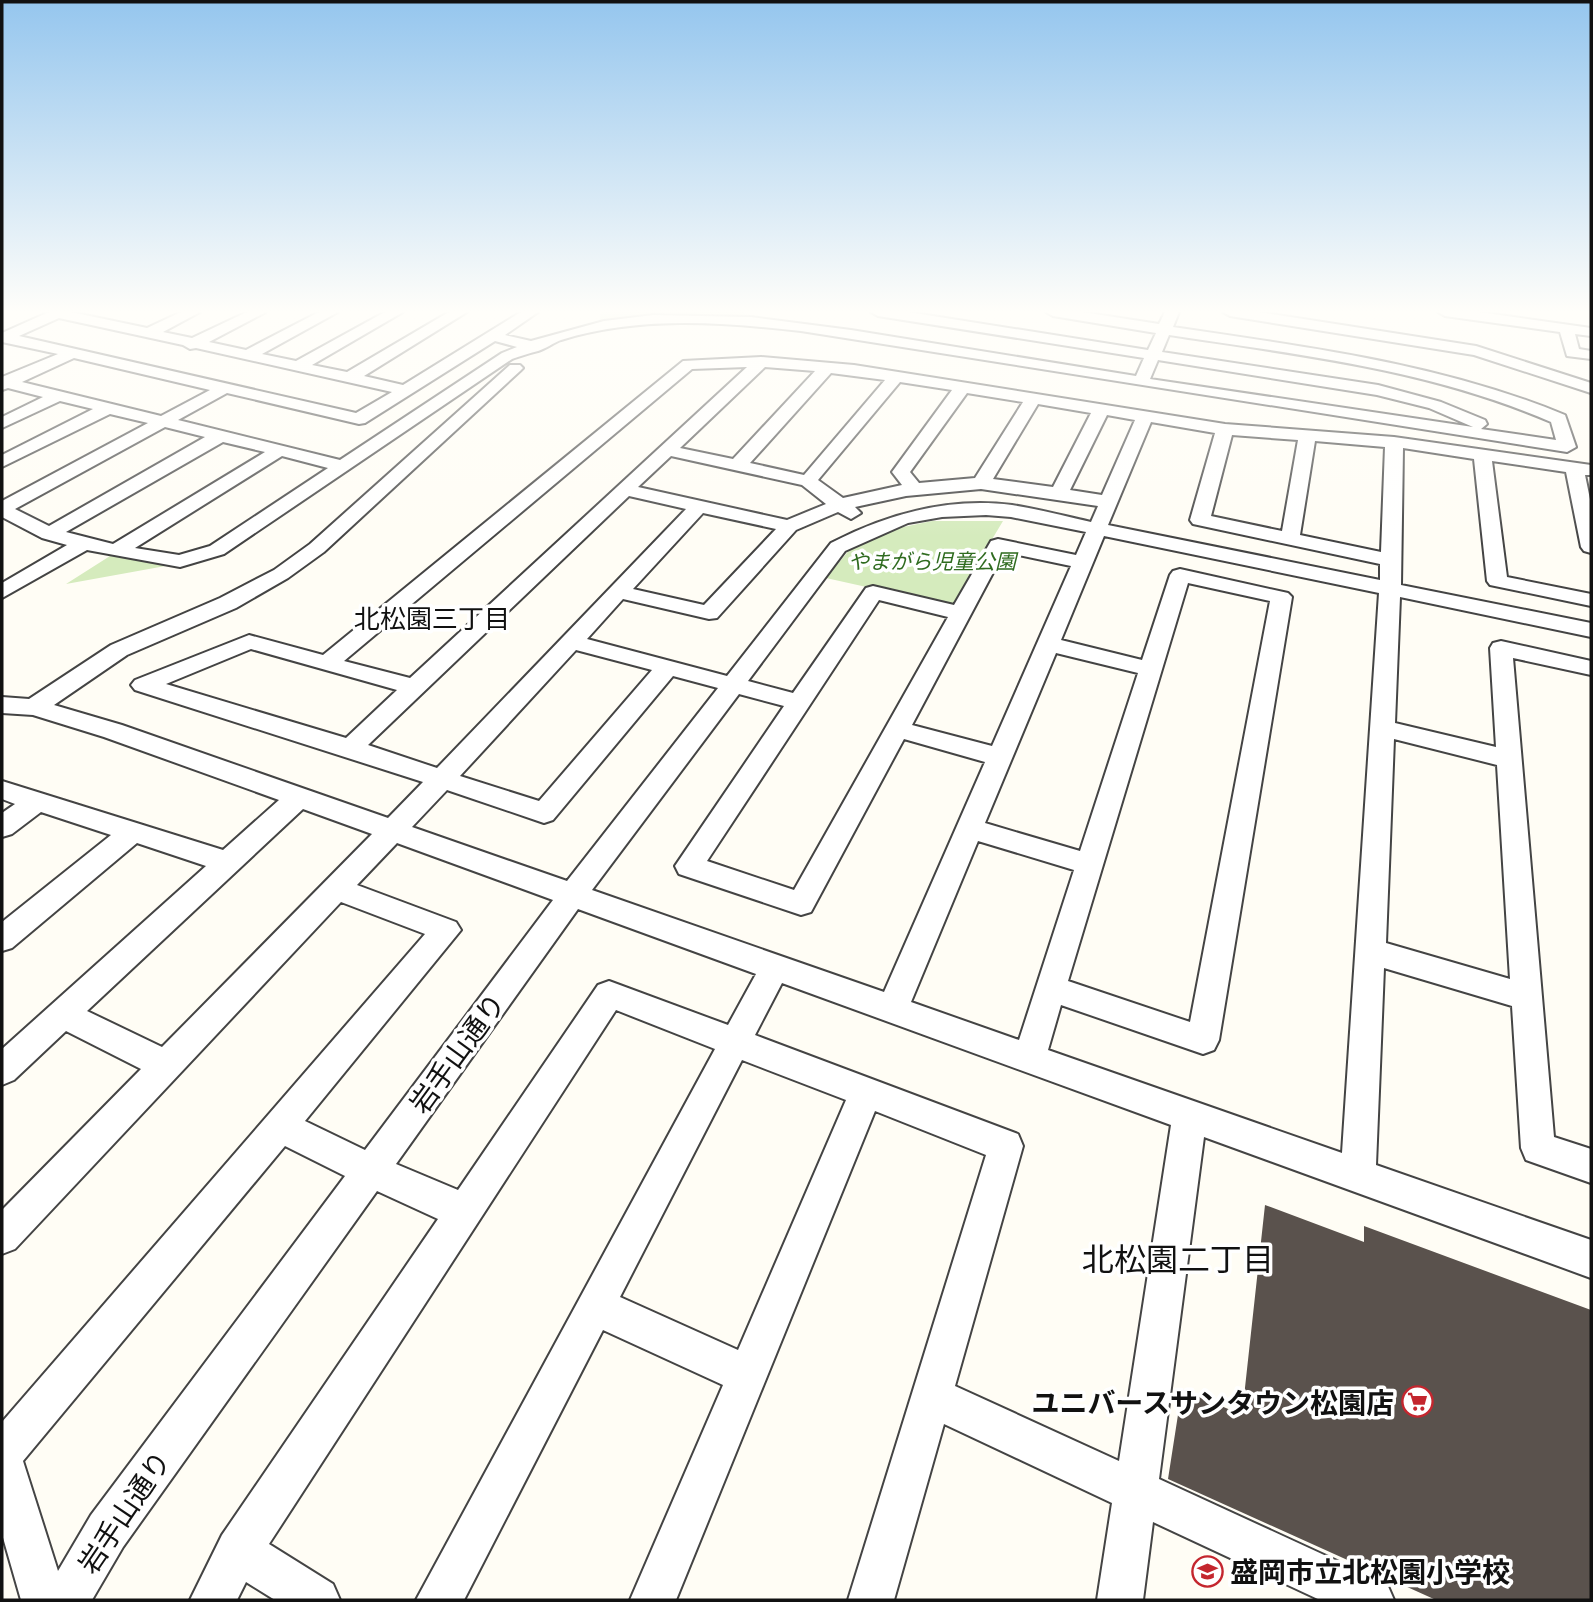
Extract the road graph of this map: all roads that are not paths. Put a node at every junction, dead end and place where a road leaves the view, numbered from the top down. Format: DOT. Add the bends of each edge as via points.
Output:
graph roads {
  1 [pos="19,387"];
  2 [pos="214,387"];
  3 [pos="392,387"];
  4 [pos="411,387"];
  5 [pos="461,387"];
  6 [pos="492,387"];
  7 [pos="661,387"];
  8 [pos="735,387"];
  9 [pos="810,387"];
  10 [pos="887,387"];
  11 [pos="963,387"];
  12 [pos="1173,387"];
  13 [pos="1357,387"];
  14 [pos="1479,387"];
  15 [pos="223,389"];
  16 [pos="406,390"];
  17 [pos="58,396"];
  18 [pos="1033,399"];
  19 [pos="108,408"];
  20 [pos="1101,410"];
  21 [pos="1144,417"];
  22 [pos="162,422"];
  23 [pos="2,423"];
  24 [pos="1226,429"];
  25 [pos="1486,434"];
  26 [pos="220,436"];
  27 [pos="1307,437"];
  28 [pos="1394,442"];
  29 [pos="280,450"];
  30 [pos="667,450"];
  31 [pos="1482,455"];
  32 [pos="2,462"];
  33 [pos="738,465"];
  34 [pos="343,466"];
  35 [pos="1583,469"];
  36 [pos="808,481"];
  37 [pos="981,483"];
  38 [pos="914,489"];
  39 [pos="625,490"];
  40 [pos="1059,493"];
  41 [pos="1108,502"];
  42 [pos="839,505"];
  43 [pos="699,506"];
  44 [pos="2,509"];
  45 [pos="789,526"];
  46 [pos="1098,527"];
  47 [pos="873,528"];
  48 [pos="49,534"];
  49 [pos="1290,539"];
  50 [pos="84,543"];
  51 [pos="1591,547"];
  52 [pos="116,551"];
  53 [pos="1083,562"];
  54 [pos="1390,574"];
  55 [pos="2,592"];
  56 [pos="620,592"];
  57 [pos="1591,600"];
  58 [pos="960,613"];
  59 [pos="1591,630"];
  60 [pos="572,642"];
  61 [pos="1048,644"];
  62 [pos="327,663"];
  63 [pos="667,668"];
  64 [pos="1591,668"];
  65 [pos="1150,669"];
  66 [pos="733,685"];
  67 [pos="414,687"];
  68 [pos="799,702"];
  69 [pos="2,705"];
  70 [pos="34,707"];
  71 [pos="1382,728"];
  72 [pos="897,729"];
  73 [pos="350,748"];
  74 [pos="1000,757"];
  75 [pos="1509,759"];
  76 [pos="442,779"];
  77 [pos="2,790"];
  78 [pos="298,798"];
  79 [pos="38,801"];
  80 [pos="2,827"];
  81 [pos="969,828"];
  82 [pos="133,832"];
  83 [pos="391,832"];
  84 [pos="229,862"];
  85 [pos="1090,864"];
  86 [pos="337,888"];
  87 [pos="573,894"];
  88 [pos="2,939"];
  89 [pos="1370,951"];
  90 [pos="775,967"];
  91 [pos="1051,988"];
  92 [pos="1526,997"];
  93 [pos="892,1009"];
  94 [pos="62,1014"];
  95 [pos="735,1042"];
  96 [pos="1029,1058"];
  97 [pos="166,1065"];
  98 [pos="2,1070"];
  99 [pos="866,1092"];
  100 [pos="1190,1115"];
  101 [pos="280,1126"];
  102 [pos="1591,1166"];
  103 [pos="371,1171"];
  104 [pos="1357,1175"];
  105 [pos="465,1212"];
  106 [pos="2,1236"];
  107 [pos="1591,1259"];
  108 [pos="596,1306"];
  109 [pos="747,1375"];
  110 [pos="930,1396"];
  111 [pos="2,1454"];
  112 [pos="2,1461"];
  113 [pos="1137,1492"];
  114 [pos="237,1551"];
  115 [pos="44,1600"];
  116 [pos="66,1600"];
  117 [pos="213,1600"];
  118 [pos="317,1600"];
  119 [pos="439,1600"];
  120 [pos="653,1600"];
  121 [pos="871,1600"];
  122 [pos="1120,1600"];
  123 [pos="1371,1600"];
  1 -- 17 [label="street"];
  2 -- 15 [label="street"];
  3 -- 16 [label="street"];
  4 -- 16 [label="street"];
  5 -- 34 [label="street"];
  6 -- 70 [label="street" via="281,575 119,650"];
  7 -- 62 [label="street"];
  8 -- 30 [label="street"];
  9 -- 33 [label="street"];
  10 -- 36 [label="street"];
  11 -- 18 [label="street"];
  11 -- 38 [label="street" via="901,472"];
  12 -- 25 [label="street"];
  13 -- 25 [label="street" via="1435,405 1478,422"];
  14 -- 25 [label="street" via="1559,419 1567,447"];
  15 -- 16 [label="street" via="359,419"];
  15 -- 22 [label="street"];
  17 -- 19 [label="street"];
  17 -- 23 [label="street"];
  18 -- 20 [label="street"];
  18 -- 37 [label="street"];
  19 -- 22 [label="street"];
  19 -- 32 [label="street"];
  20 -- 21 [label="street"];
  20 -- 40 [label="street"];
  21 -- 24 [label="street"];
  21 -- 41 [label="street"];
  22 -- 26 [label="street"];
  22 -- 44 [label="street"];
  24 -- 27 [label="street"];
  24 -- 49 [label="street" via="1200,520"];
  26 -- 29 [label="street"];
  26 -- 48 [label="street"];
  27 -- 28 [label="street"];
  27 -- 49 [label="street"];
  28 -- 31 [label="street"];
  28 -- 54 [label="street"];
  29 -- 34 [label="street"];
  29 -- 52 [label="street"];
  30 -- 33 [label="street"];
  30 -- 39 [label="street"];
  31 -- 35 [label="street"];
  31 -- 57 [label="street" via="1497,581"];
  33 -- 36 [label="street"];
  34 -- 52 [label="street" via="217,550 180,561"];
  35 -- 51 [label="street"];
  36 -- 42 [label="street"];
  37 -- 38 [label="street"];
  37 -- 40 [label="street"];
  38 -- 42 [label="street"];
  39 -- 43 [label="street"];
  39 -- 67 [label="street"];
  40 -- 41 [label="street"];
  41 -- 46 [label="street"];
  42 -- 45 [label="street"];
  42 -- 47 [label="street"];
  43 -- 45 [label="street"];
  43 -- 56 [label="street"];
  44 -- 48 [label="street"];
  45 -- 56 [label="street" via="709,612"];
  46 -- 47 [label="street, 岩手山通り" via="973,508 904,517"];
  46 -- 53 [label="street"];
  46 -- 54 [label="street, 岩手山通り"];
  47 -- 66 [label="street, 岩手山通り" via="838,547"];
  48 -- 50 [label="street"];
  49 -- 54 [label="street"];
  50 -- 52 [label="street"];
  50 -- 55 [label="street"];
  53 -- 58 [label="street" via="998,545"];
  53 -- 61 [label="street"];
  54 -- 59 [label="street"];
  54 -- 71 [label="street"];
  56 -- 60 [label="street"];
  58 -- 68 [label="street" via="873,592"];
  58 -- 72 [label="street"];
  60 -- 63 [label="street"];
  60 -- 76 [label="street"];
  61 -- 65 [label="street"];
  61 -- 74 [label="street"];
  62 -- 67 [label="street"];
  62 -- 73 [label="street" via="249,642 143,685"];
  63 -- 66 [label="street"];
  63 -- 76 [label="street" via="544,813"];
  64 -- 75 [label="street" via="1501,648"];
  65 -- 85 [label="street"];
  65 -- 91 [label="street" via="1180,575 1281,597 1203,1040"];
  66 -- 68 [label="street"];
  66 -- 87 [label="street, 岩手山通り"];
  67 -- 73 [label="street"];
  68 -- 72 [label="street" via="689,866 801,904"];
  69 -- 70 [label="street"];
  70 -- 78 [label="street"];
  71 -- 75 [label="street"];
  71 -- 89 [label="street"];
  72 -- 74 [label="street"];
  73 -- 76 [label="street"];
  74 -- 81 [label="street"];
  75 -- 92 [label="street"];
  76 -- 83 [label="street"];
  77 -- 79 [label="street"];
  78 -- 83 [label="street"];
  78 -- 84 [label="street"];
  79 -- 80 [label="street"];
  79 -- 82 [label="street"];
  81 -- 85 [label="street"];
  81 -- 93 [label="street"];
  82 -- 84 [label="street"];
  82 -- 88 [label="street"];
  83 -- 86 [label="street"];
  83 -- 87 [label="street"];
  84 -- 94 [label="street"];
  85 -- 91 [label="street"];
  86 -- 97 [label="street"];
  86 -- 101 [label="street" via="446,930"];
  87 -- 90 [label="street"];
  87 -- 103 [label="street, 岩手山通り"];
  89 -- 92 [label="street"];
  89 -- 104 [label="street"];
  90 -- 93 [label="street"];
  90 -- 95 [label="street"];
  91 -- 96 [label="street"];
  92 -- 102 [label="street" via="1538,1147"];
  93 -- 96 [label="street"];
  94 -- 97 [label="street"];
  94 -- 98 [label="street"];
  95 -- 99 [label="street"];
  95 -- 105 [label="street" via="609,994"];
  95 -- 108 [label="street"];
  96 -- 100 [label="street"];
  97 -- 106 [label="street"];
  99 -- 109 [label="street"];
  99 -- 110 [label="street" via="1006,1146"];
  100 -- 104 [label="street"];
  100 -- 113 [label="street"];
  101 -- 103 [label="street"];
  101 -- 111 [label="street"];
  103 -- 105 [label="street"];
  103 -- 116 [label="street, 岩手山通り" via="107,1531"];
  104 -- 107 [label="street"];
  105 -- 114 [label="street"];
  108 -- 109 [label="street"];
  108 -- 119 [label="street"];
  109 -- 120 [label="street"];
  110 -- 113 [label="street"];
  110 -- 121 [label="street"];
  112 -- 115 [label="street"];
  113 -- 122 [label="street"];
  113 -- 123 [label="street"];
  114 -- 117 [label="street"];
  114 -- 118 [label="street"];
}
